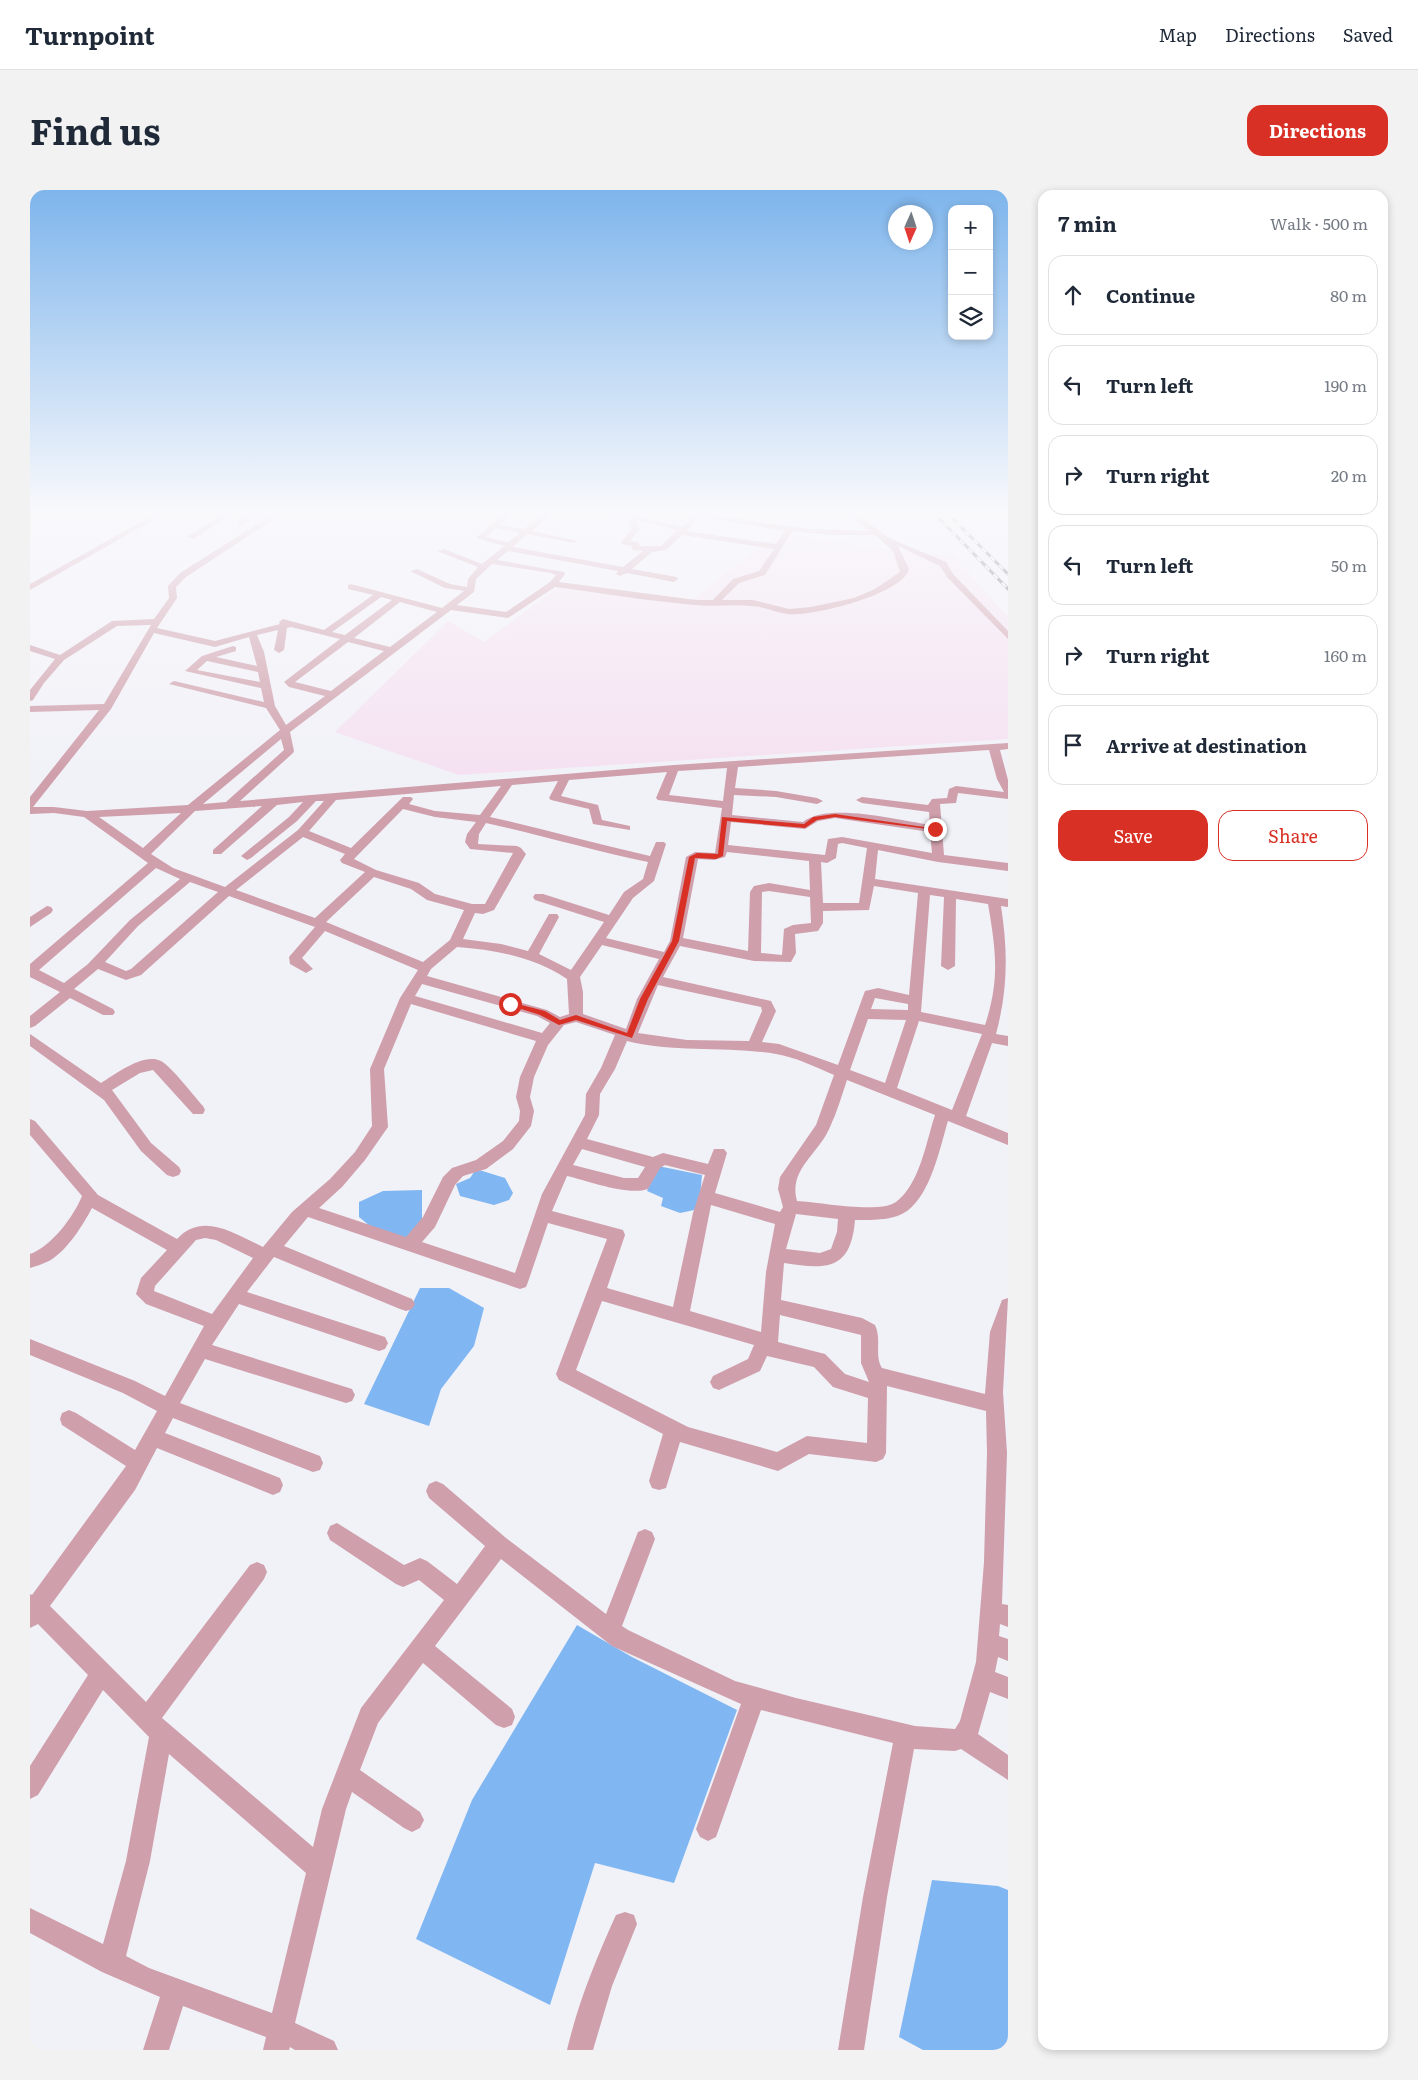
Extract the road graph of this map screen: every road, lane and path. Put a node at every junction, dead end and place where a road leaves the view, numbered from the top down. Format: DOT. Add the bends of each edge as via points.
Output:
graph roads {
  1 [pos="171,601"];
  2 [pos="370,601"];
  3 [pos="397,601"];
  4 [pos="408,601"];
  5 [pos="458,601"];
  6 [pos="528,601"];
  7 [pos="697,601"];
  8 [pos="717,601"];
  9 [pos="853,601"];
  10 [pos="975,601"];
  11 [pos="714,604"];
  12 [pos="448,609"];
  13 [pos="273,619"];
  14 [pos="287,625"];
  15 [pos="153,626"];
  16 [pos="325,633"];
  17 [pos="1008,636"];
  18 [pos="254,637"];
  19 [pos="347,639"];
  20 [pos="215,644"];
  21 [pos="30,648"];
  22 [pos="279,650"];
  23 [pos="391,650"];
  24 [pos="224,651"];
  25 [pos="61,658"];
  26 [pos="205,658"];
  27 [pos="263,670"];
  28 [pos="174,684"];
  29 [pos="266,686"];
  30 [pos="335,695"];
  31 [pos="30,698"];
  32 [pos="270,706"];
  33 [pos="107,707"];
  34 [pos="30,710"];
  35 [pos="285,731"];
  36 [pos="1008,746"];
  37 [pos="994,748"];
  38 [pos="733,764"];
  39 [pos="674,768"];
  40 [pos="566,777"];
  41 [pos="508,783"];
  42 [pos="416,790"];
  43 [pos="1008,790"];
  44 [pos="729,791"];
  45 [pos="1008,796"];
  46 [pos="332,798"];
  47 [pos="312,800"];
  48 [pos="862,800"];
  49 [pos="817,801"];
  50 [pos="273,802"];
  51 [pos="30,805"];
  52 [pos="229,805"];
  53 [pos="401,805"];
  54 [pos="727,805"];
  55 [pos="193,807"];
  56 [pos="934,809"];
  57 [pos="30,811"];
  58 [pos="87,814"];
  59 [pos="725,818"];
  60 [pos="484,819"];
  61 [pos="626,828"];
  62 [pos="935,829"];
  63 [pos="302,832"];
  64 [pos="660,844"];
  65 [pos="873,845"];
  66 [pos="722,848"];
  67 [pos="217,852"];
  68 [pos="352,853"];
  69 [pos="144,854"];
  70 [pos="247,856"];
  71 [pos="938,858"];
  72 [pos="815,859"];
  73 [pos="655,860"];
  74 [pos="155,863"];
  75 [pos="1008,867"];
  76 [pos="371,872"];
  77 [pos="188,878"];
  78 [pos="869,882"];
  79 [pos="924,891"];
  80 [pos="226,892"];
  81 [pos="950,895"];
  82 [pos="539,897"];
  83 [pos="815,900"];
  84 [pos="994,900"];
  85 [pos="1008,903"];
  86 [pos="471,908"];
  87 [pos="47,910"];
  88 [pos="553,917"];
  89 [pos="612,920"];
  90 [pos="30,923"];
  91 [pos="319,924"];
  92 [pos="599,940"];
  93 [pos="676,941"];
  94 [pos="455,943"];
  95 [pos="532,956"];
  96 [pos="668,957"];
  97 [pos="754,957"];
  98 [pos="35,960"];
  99 [pos="96,963"];
  100 [pos="948,966"];
  101 [pos="306,969"];
  102 [pos="30,971"];
  103 [pos="422,972"];
  104 [pos="573,977"];
  105 [pos="655,980"];
  106 [pos="67,990"];
  107 [pos="407,998"];
  108 [pos="915,1008"];
  109 [pos="108,1012"];
  110 [pos="863,1014"];
  111 [pos="576,1017"];
  112 [pos="559,1022"];
  113 [pos="30,1023"];
  114 [pos="988,1034"];
  115 [pos="626,1036"];
  116 [pos="30,1039"];
  117 [pos="545,1039"];
  118 [pos="1008,1041"];
  119 [pos="753,1047"];
  120 [pos="841,1072"];
  121 [pos="101,1090"];
  122 [pos="889,1092"];
  123 [pos="198,1110"];
  124 [pos="950,1116"];
  125 [pos="30,1125"];
  126 [pos="1008,1139"];
  127 [pos="578,1142"];
  128 [pos="719,1152"];
  129 [pos="655,1164"];
  130 [pos="564,1169"];
  131 [pos="173,1171"];
  132 [pos="713,1171"];
  133 [pos="706,1197"];
  134 [pos="89,1198"];
  135 [pos="306,1210"];
  136 [pos="847,1213"];
  137 [pos="787,1214"];
  138 [pos="543,1215"];
  139 [pos="408,1246"];
  140 [pos="179,1248"];
  141 [pos="268,1252"];
  142 [pos="778,1255"];
  143 [pos="30,1261"];
  144 [pos="597,1292"];
  145 [pos="235,1295"];
  146 [pos="406,1304"];
  147 [pos="1008,1305"];
  148 [pos="772,1306"];
  149 [pos="680,1317"];
  150 [pos="216,1323"];
  151 [pos="379,1343"];
  152 [pos="30,1347"];
  153 [pos="200,1350"];
  154 [pos="719,1382"];
  155 [pos="878,1384"];
  156 [pos="346,1394"];
  157 [pos="995,1405"];
  158 [pos="168,1407"];
  159 [pos="69,1419"];
  160 [pos="674,1429"];
  161 [pos="152,1437"];
  162 [pos="313,1463"];
  163 [pos="138,1464"];
  164 [pos="659,1481"];
  165 [pos="273,1485"];
  166 [pos="436,1490"];
  167 [pos="337,1533"];
  168 [pos="645,1539"];
  169 [pos="499,1545"];
  170 [pos="257,1572"];
  171 [pos="458,1598"];
  172 [pos="32,1609"];
  173 [pos="999,1613"];
  174 [pos="610,1631"];
  175 [pos="998,1646"];
  176 [pos="421,1648"];
  177 [pos="102,1672"];
  178 [pos="982,1678"];
  179 [pos="1008,1688"];
  180 [pos="755,1697"];
  181 [pos="504,1717"];
  182 [pos="154,1726"];
  183 [pos="915,1736"];
  184 [pos="963,1737"];
  185 [pos="1008,1769"];
  186 [pos="347,1774"];
  187 [pos="30,1787"];
  188 [pos="412,1820"];
  189 [pos="708,1829"];
  190 [pos="320,1869"];
  191 [pos="30,1920"];
  192 [pos="625,1924"];
  193 [pos="111,1963"];
  194 [pos="175,1990"];
  195 [pos="278,2040"];
  196 [pos="156,2050"];
  197 [pos="325,2050"];
  198 [pos="580,2050"];
  199 [pos="851,2050"];
  1 -- 15 [label="street"];
  2 -- 16 [label="street"];
  3 -- 19 [label="street"];
  4 -- 12 [label="street"];
  5 -- 12 [label="street"];
  6 -- 12 [label="street" via="506,616"];
  7 -- 11 [label="street"];
  8 -- 11 [label="street"];
  9 -- 11 [label="street" via="789,612 753,603"];
  10 -- 17 [label="street"];
  12 -- 23 [label="street"];
  13 -- 14 [label="street"];
  14 -- 16 [label="street"];
  14 -- 18 [label="street"];
  14 -- 22 [label="street"];
  15 -- 20 [label="street"];
  15 -- 25 [label="street" via="115,623"];
  15 -- 33 [label="street"];
  16 -- 19 [label="street"];
  18 -- 20 [label="street"];
  18 -- 24 [label="street"];
  18 -- 27 [label="street"];
  19 -- 23 [label="street"];
  19 -- 30 [label="street" via="289,682"];
  20 -- 24 [label="street"];
  21 -- 25 [label="street"];
  23 -- 30 [label="street"];
  24 -- 26 [label="street"];
  25 -- 31 [label="street"];
  26 -- 27 [label="street"];
  26 -- 29 [label="street" via="190,671"];
  27 -- 29 [label="street"];
  28 -- 32 [label="street"];
  29 -- 32 [label="street"];
  30 -- 35 [label="street"];
  32 -- 35 [label="street"];
  33 -- 34 [label="street"];
  33 -- 51 [label="street"];
  35 -- 52 [label="street" via="289,745 286,756"];
  35 -- 55 [label="street"];
  36 -- 37 [label="street"];
  37 -- 38 [label="street"];
  37 -- 43 [label="street"];
  38 -- 39 [label="street"];
  38 -- 44 [label="street"];
  39 -- 40 [label="street"];
  39 -- 54 [label="street" via="662,798"];
  40 -- 41 [label="street"];
  40 -- 61 [label="street" via="555,798 594,807 597,822"];
  41 -- 42 [label="street"];
  41 -- 60 [label="street"];
  42 -- 46 [label="street"];
  42 -- 53 [label="street"];
  44 -- 49 [label="street"];
  44 -- 54 [label="street"];
  45 -- 56 [label="street" via="956,789 952,801 936,801"];
  46 -- 47 [label="street"];
  46 -- 63 [label="street"];
  47 -- 50 [label="street"];
  47 -- 70 [label="street"];
  48 -- 56 [label="street"];
  50 -- 52 [label="street"];
  50 -- 67 [label="street"];
  52 -- 55 [label="street"];
  53 -- 60 [label="street" via="443,816"];
  53 -- 68 [label="street"];
  54 -- 59 [label="street"];
  55 -- 58 [label="street"];
  55 -- 69 [label="street"];
  56 -- 62 [label="street"];
  57 -- 58 [label="street"];
  58 -- 69 [label="street"];
  59 -- 62 [label="street" via="805,826 815,818 835,815"];
  59 -- 66 [label="street"];
  60 -- 73 [label="street"];
  60 -- 86 [label="street" via="473,834 471,845 517,850 520,854 490,907 483,910"];
  62 -- 71 [label="street"];
  63 -- 68 [label="street"];
  63 -- 80 [label="street"];
  64 -- 73 [label="street"];
  65 -- 71 [label="street"];
  65 -- 72 [label="street" via="836,839 831,843 831,858"];
  65 -- 78 [label="street"];
  66 -- 72 [label="street"];
  66 -- 93 [label="street" via="719,856 692,857"];
  68 -- 76 [label="street" via="347,862"];
  69 -- 74 [label="street"];
  71 -- 75 [label="street"];
  72 -- 83 [label="street"];
  73 -- 89 [label="street" via="648,881 628,895"];
  74 -- 77 [label="street"];
  74 -- 98 [label="street"];
  76 -- 86 [label="street" via="415,886 431,897"];
  76 -- 91 [label="street"];
  77 -- 80 [label="street"];
  77 -- 99 [label="street" via="134,923"];
  78 -- 79 [label="street"];
  78 -- 83 [label="street" via="864,907"];
  79 -- 81 [label="street"];
  79 -- 108 [label="street"];
  80 -- 91 [label="street"];
  80 -- 99 [label="street" via="136,972 126,976"];
  81 -- 84 [label="street"];
  81 -- 100 [label="street"];
  82 -- 89 [label="street"];
  83 -- 97 [label="street" via="817,923 814,928 788,932 789,957 780,960"];
  83 -- 97 [label="street" via="769,887 758,889"];
  84 -- 85 [label="street"];
  84 -- 114 [label="street" via="1003,979"];
  86 -- 94 [label="street"];
  87 -- 90 [label="street"];
  88 -- 95 [label="street"];
  89 -- 92 [label="street"];
  91 -- 101 [label="street" via="296,957 296,961"];
  91 -- 103 [label="street"];
  92 -- 96 [label="street"];
  92 -- 104 [label="street"];
  93 -- 96 [label="street"];
  93 -- 97 [label="street"];
  94 -- 95 [label="street"];
  94 -- 103 [label="street"];
  95 -- 104 [label="street" via="565,970"];
  96 -- 105 [label="street"];
  98 -- 102 [label="street"];
  99 -- 106 [label="street"];
  102 -- 106 [label="street"];
  103 -- 107 [label="street"];
  103 -- 112 [label="street" via="542,1013"];
  104 -- 111 [label="street"];
  105 -- 115 [label="street"];
  105 -- 119 [label="street" via="766,1004 769,1011"];
  106 -- 109 [label="street"];
  106 -- 113 [label="street"];
  107 -- 117 [label="street"];
  107 -- 135 [label="street" via="377,1069 380,1127 360,1156"];
  108 -- 110 [label="street"];
  108 -- 110 [label="street" via="875,992 870,994"];
  108 -- 114 [label="street"];
  108 -- 122 [label="street"];
  110 -- 120 [label="street"];
  111 -- 112 [label="street"];
  111 -- 115 [label="street"];
  112 -- 117 [label="street"];
  114 -- 118 [label="street"];
  114 -- 124 [label="street" via="964,1093"];
  115 -- 119 [label="street" via="687,1045"];
  115 -- 127 [label="street" via="593,1094 592,1115"];
  116 -- 121 [label="street"];
  117 -- 139 [label="street" via="527,1077 523,1096 526,1122 508,1145 481,1165 458,1172 429,1222"];
  119 -- 120 [label="street" via="778,1049"];
  120 -- 122 [label="street"];
  120 -- 137 [label="street" via="824,1127 788,1177"];
  121 -- 123 [label="street" via="140,1066 157,1065"];
  121 -- 131 [label="street" via="126,1116 146,1147"];
  122 -- 124 [label="street"];
  124 -- 126 [label="street"];
  124 -- 136 [label="street" via="917,1189 900,1207"];
  125 -- 134 [label="street" via="87,1191"];
  127 -- 129 [label="street"];
  127 -- 130 [label="street"];
  128 -- 132 [label="street"];
  129 -- 130 [label="street" via="642,1185 624,1184"];
  129 -- 132 [label="street" via="663,1159"];
  130 -- 138 [label="street"];
  132 -- 133 [label="street"];
  133 -- 137 [label="street"];
  133 -- 149 [label="street"];
  134 -- 140 [label="street"];
  134 -- 143 [label="street" via="51,1250"];
  135 -- 139 [label="street"];
  135 -- 141 [label="street"];
  136 -- 137 [label="street"];
  136 -- 142 [label="street" via="843,1247 835,1257 823,1262"];
  137 -- 142 [label="street"];
  138 -- 139 [label="street" via="520,1282"];
  138 -- 144 [label="street" via="618,1235"];
  140 -- 141 [label="street" via="191,1235 204,1231"];
  140 -- 150 [label="street" via="147,1283 144,1294"];
  141 -- 145 [label="street"];
  141 -- 146 [label="street"];
  142 -- 148 [label="street"];
  144 -- 149 [label="street"];
  144 -- 160 [label="street" via="565,1374"];
  145 -- 150 [label="street"];
  145 -- 151 [label="street"];
  147 -- 157 [label="street" via="999,1332"];
  148 -- 149 [label="street" via="769,1342"];
  148 -- 155 [label="street" via="869,1330 868,1354"];
  150 -- 153 [label="street"];
  152 -- 158 [label="street" via="129,1387"];
  153 -- 156 [label="street"];
  153 -- 158 [label="street"];
  154 -- 155 [label="street" via="754,1365 761,1349 770,1348 819,1360 838,1382"];
  155 -- 157 [label="street"];
  155 -- 160 [label="street" via="876,1453 806,1445 778,1462"];
  157 -- 173 [label="street"];
  158 -- 161 [label="street"];
  158 -- 162 [label="street"];
  159 -- 163 [label="street"];
  160 -- 164 [label="street"];
  161 -- 163 [label="street"];
  161 -- 165 [label="street"];
  163 -- 172 [label="street" via="128,1484"];
  166 -- 169 [label="street"];
  167 -- 171 [label="street" via="397,1574 407,1576 420,1568"];
  168 -- 174 [label="street"];
  169 -- 171 [label="street"];
  169 -- 174 [label="street"];
  170 -- 182 [label="street"];
  171 -- 176 [label="street"];
  172 -- 177 [label="street"];
  173 -- 175 [label="street"];
  174 -- 180 [label="street" via="733,1691"];
  175 -- 178 [label="street" via="987,1662"];
  176 -- 181 [label="street"];
  176 -- 186 [label="street" via="369,1716"];
  177 -- 182 [label="street"];
  177 -- 187 [label="street"];
  178 -- 179 [label="street"];
  178 -- 184 [label="street" via="970,1725"];
  180 -- 183 [label="street"];
  180 -- 189 [label="street"];
  182 -- 190 [label="street"];
  182 -- 193 [label="street" via="138,1861"];
  183 -- 184 [label="street" via="954,1740"];
  183 -- 199 [label="street" via="904,1742 900,1752"];
  184 -- 185 [label="street"];
  186 -- 188 [label="street"];
  186 -- 190 [label="street" via="334,1809"];
  190 -- 195 [label="street"];
  191 -- 193 [label="street"];
  192 -- 198 [label="street" via="602,1972"];
  193 -- 194 [label="street"];
  194 -- 195 [label="street"];
  194 -- 196 [label="street"];
  195 -- 197 [label="street"];
}
